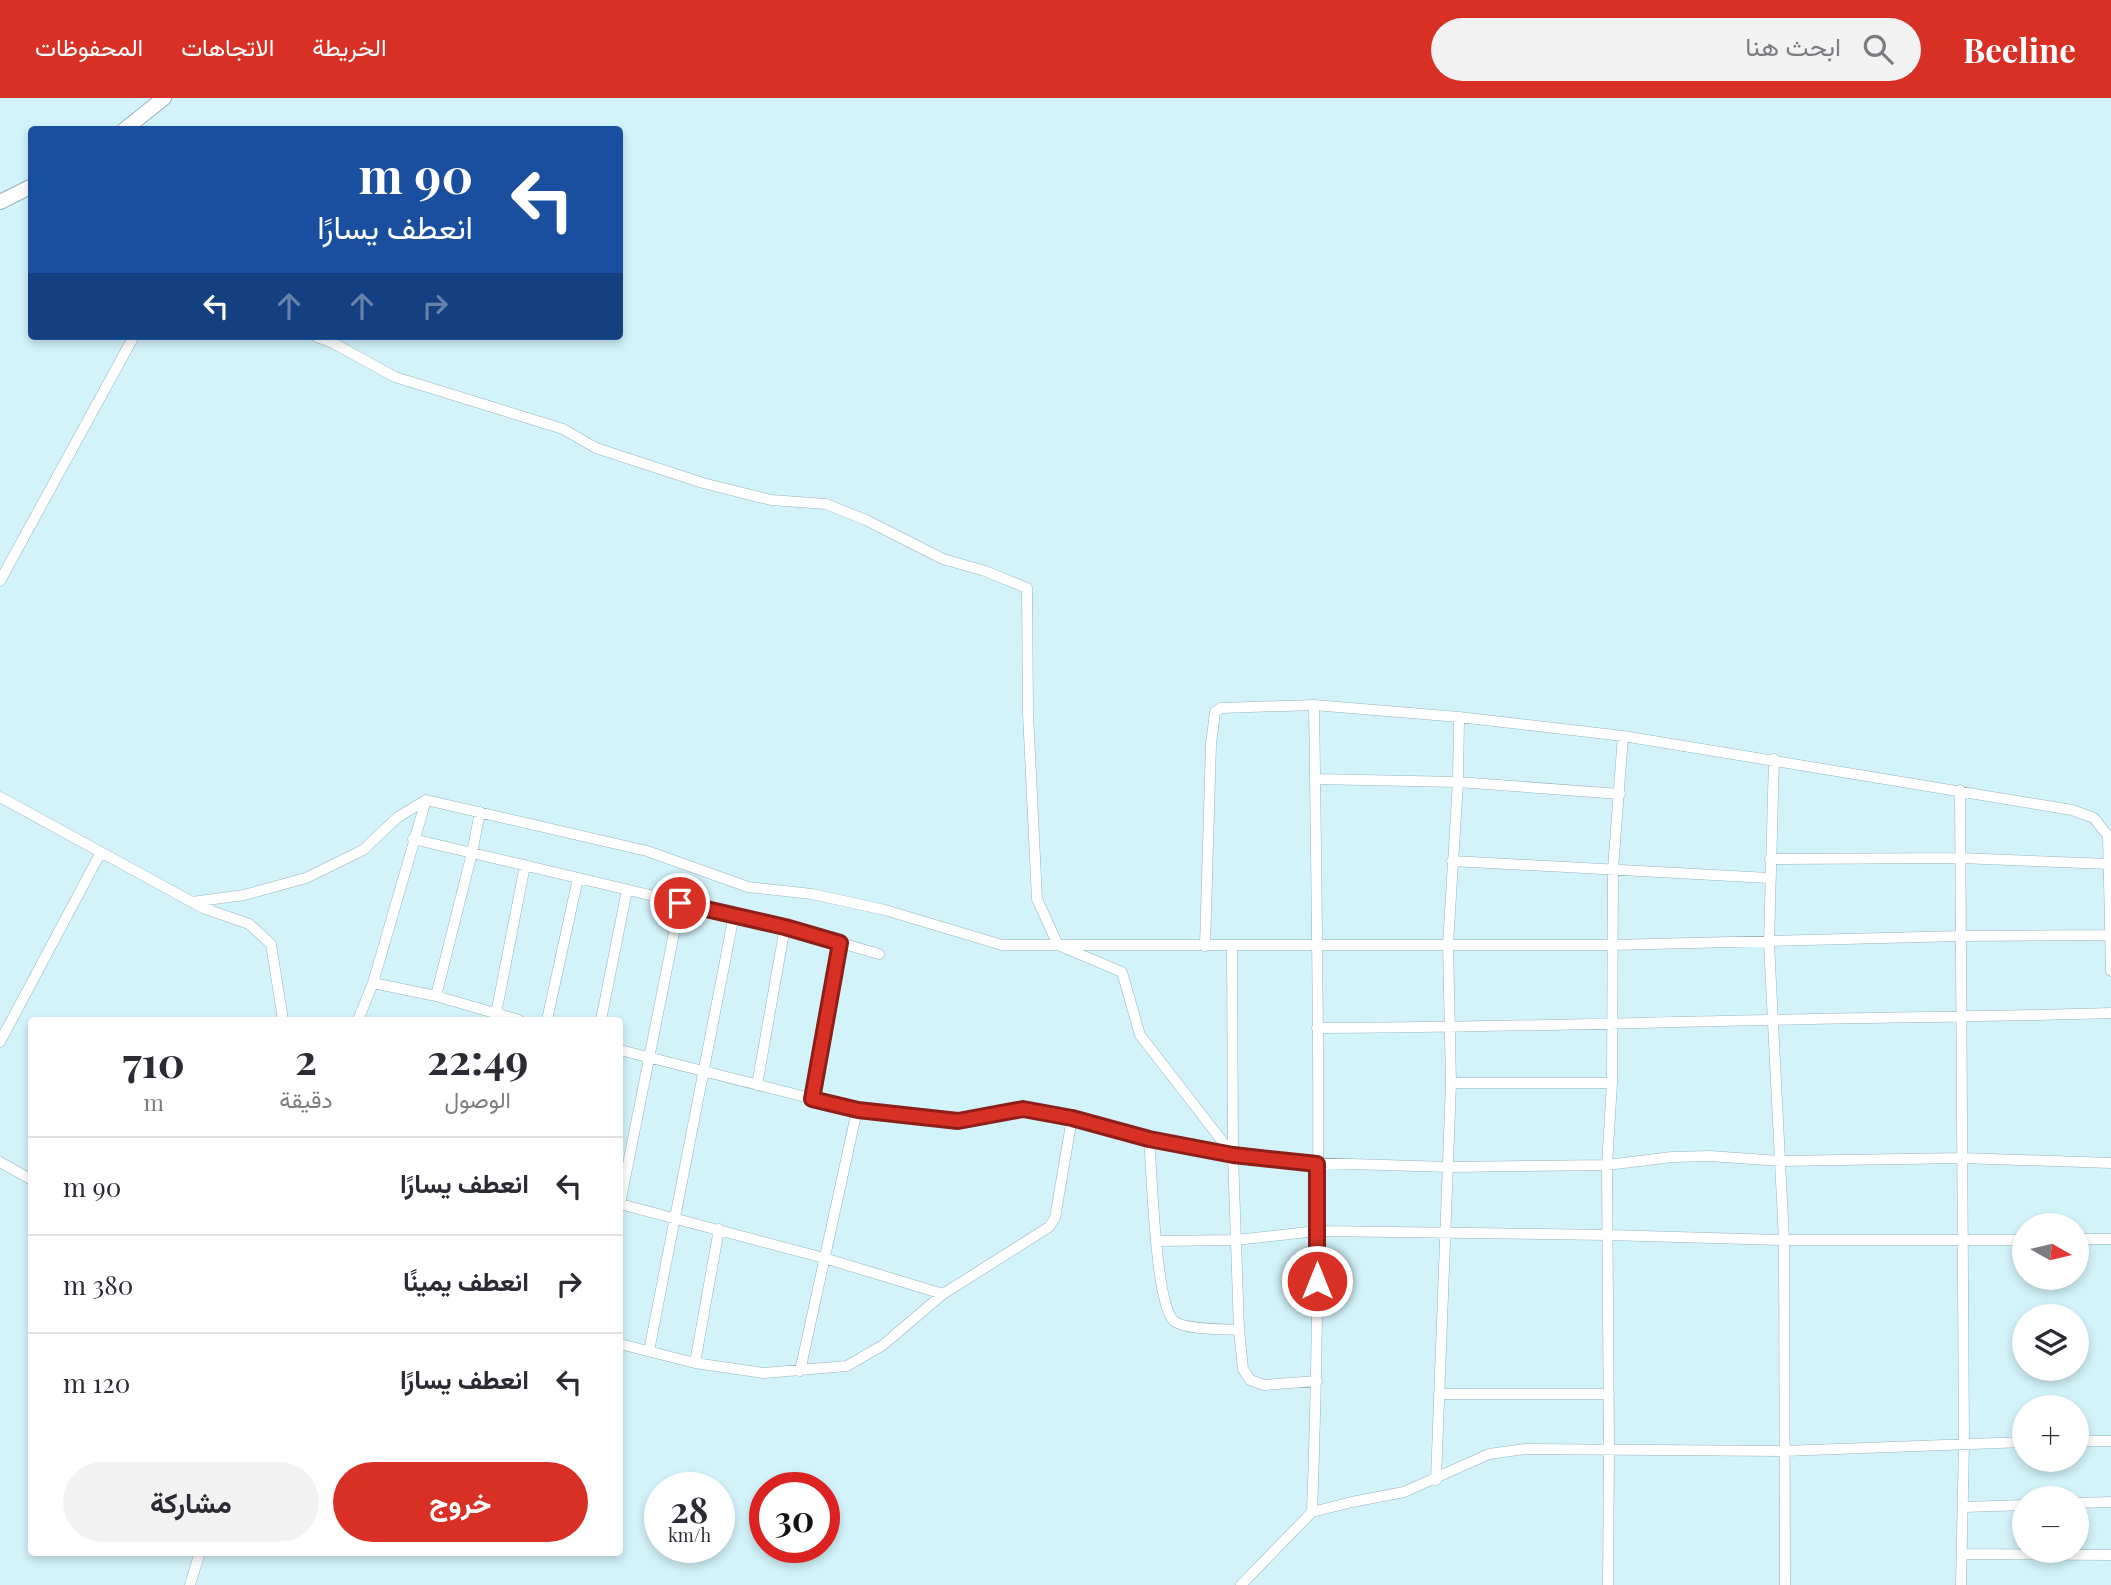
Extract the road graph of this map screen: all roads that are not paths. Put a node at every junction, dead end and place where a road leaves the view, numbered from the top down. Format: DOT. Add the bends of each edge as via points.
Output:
graph roads {
  1 [pos="164,98"];
  2 [pos="129,126"];
  3 [pos="28,188"];
  4 [pos="0,202"];
  5 [pos="132,340"];
  6 [pos="325,340"];
  7 [pos="0,581"];
  8 [pos="1314,705"];
  9 [pos="1459,717"];
  10 [pos="1623,736"];
  11 [pos="1774,759"];
  12 [pos="1315,779"];
  13 [pos="1458,782"];
  14 [pos="1960,790"];
  15 [pos="1620,794"];
  16 [pos="0,796"];
  17 [pos="426,800"];
  18 [pos="480,812"];
  19 [pos="414,839"];
  20 [pos="101,852"];
  21 [pos="472,853"];
  22 [pos="1960,858"];
  23 [pos="1770,859"];
  24 [pos="1452,861"];
  25 [pos="2109,864"];
  26 [pos="525,865"];
  27 [pos="1613,869"];
  28 [pos="578,878"];
  29 [pos="1769,878"];
  30 [pos="627,890"];
  31 [pos="192,902"];
  32 [pos="680,903"];
  33 [pos="734,915"];
  34 [pos="785,927"];
  35 [pos="2109,935"];
  36 [pos="1961,936"];
  37 [pos="840,943"];
  38 [pos="1769,943"];
  39 [pos="1448,944"];
  40 [pos="1058,945"];
  41 [pos="1612,945"];
  42 [pos="1205,946"];
  43 [pos="1232,946"];
  44 [pos="1317,946"];
  45 [pos="879,954"];
  46 [pos="2111,971"];
  47 [pos="373,983"];
  48 [pos="436,996"];
  49 [pos="2111,1013"];
  50 [pos="496,1014"];
  51 [pos="283,1017"];
  52 [pos="359,1017"];
  53 [pos="508,1017"];
  54 [pos="548,1017"];
  55 [pos="602,1017"];
  56 [pos="1961,1018"];
  57 [pos="1772,1020"];
  58 [pos="1612,1024"];
  59 [pos="1317,1028"];
  60 [pos="1449,1028"];
  61 [pos="0,1042"];
  62 [pos="623,1051"];
  63 [pos="649,1058"];
  64 [pos="702,1072"];
  65 [pos="1451,1083"];
  66 [pos="1612,1083"];
  67 [pos="757,1085"];
  68 [pos="812,1099"];
  69 [pos="858,1110"];
  70 [pos="1072,1118"];
  71 [pos="1149,1139"];
  72 [pos="1233,1155"];
  73 [pos="1962,1158"];
  74 [pos="1781,1161"];
  75 [pos="0,1162"];
  76 [pos="2111,1163"];
  77 [pos="1317,1164"];
  78 [pos="1607,1164"];
  79 [pos="1449,1167"];
  80 [pos="28,1178"];
  81 [pos="623,1189"];
  82 [pos="623,1205"];
  83 [pos="675,1218"];
  84 [pos="719,1229"];
  85 [pos="1317,1231"];
  86 [pos="1446,1232"];
  87 [pos="1608,1235"];
  88 [pos="2090,1239"];
  89 [pos="2111,1239"];
  90 [pos="1236,1240"];
  91 [pos="1784,1240"];
  92 [pos="1962,1240"];
  93 [pos="2012,1240"];
  94 [pos="1157,1241"];
  95 [pos="824,1258"];
  96 [pos="943,1294"];
  97 [pos="1239,1330"];
  98 [pos="623,1345"];
  99 [pos="649,1351"];
  100 [pos="695,1363"];
  101 [pos="800,1371"];
  102 [pos="1317,1381"];
  103 [pos="1439,1394"];
  104 [pos="1609,1394"];
  105 [pos="2089,1441"];
  106 [pos="2111,1441"];
  107 [pos="2012,1442"];
  108 [pos="1964,1443"];
  109 [pos="1609,1448"];
  110 [pos="1784,1451"];
  111 [pos="1436,1480"];
  112 [pos="2111,1502"];
  113 [pos="2089,1503"];
  114 [pos="2012,1505"];
  115 [pos="1964,1507"];
  116 [pos="1312,1512"];
  117 [pos="1963,1554"];
  118 [pos="2111,1555"];
  119 [pos="199,1556"];
  120 [pos="190,1585"];
  121 [pos="1241,1585"];
  122 [pos="1608,1585"];
  123 [pos="1785,1585"];
  124 [pos="1961,1585"];
  1 -- 2 [label="highway"];
  3 -- 4 [label="highway"];
  5 -- 7 [label="street"];
  6 -- 40 [label="street" via="395,377 563,429 596,449 703,483 771,499 826,504 943,559 1027,588 1037,899"];
  8 -- 9 [label="street"];
  8 -- 12 [label="street"];
  8 -- 42 [label="street" via="1221,708 1215,712"];
  9 -- 10 [label="street"];
  9 -- 13 [label="street"];
  10 -- 11 [label="street"];
  10 -- 15 [label="street"];
  11 -- 14 [label="street"];
  11 -- 23 [label="street"];
  12 -- 13 [label="street"];
  12 -- 44 [label="street"];
  13 -- 15 [label="street"];
  13 -- 24 [label="street"];
  14 -- 22 [label="street"];
  14 -- 25 [label="street" via="2094,818 2108,836"];
  15 -- 27 [label="street"];
  16 -- 20 [label="street"];
  17 -- 18 [label="street"];
  17 -- 19 [label="street"];
  17 -- 31 [label="street" via="398,817 363,850 306,878 244,895"];
  18 -- 21 [label="street"];
  18 -- 40 [label="street" via="647,851 748,887 812,894 886,910 1002,945"];
  19 -- 21 [label="street"];
  19 -- 47 [label="street"];
  20 -- 31 [label="street"];
  20 -- 61 [label="street"];
  21 -- 26 [label="street"];
  21 -- 48 [label="street"];
  22 -- 23 [label="street"];
  22 -- 25 [label="street"];
  22 -- 36 [label="street"];
  23 -- 29 [label="street"];
  24 -- 27 [label="street"];
  24 -- 39 [label="street"];
  25 -- 35 [label="street"];
  26 -- 28 [label="street"];
  26 -- 50 [label="street"];
  27 -- 29 [label="street"];
  27 -- 41 [label="street"];
  28 -- 30 [label="street"];
  28 -- 54 [label="street"];
  29 -- 38 [label="street"];
  30 -- 32 [label="street"];
  30 -- 55 [label="street"];
  31 -- 51 [label="street" via="249,925 271,944"];
  32 -- 33 [label="street"];
  32 -- 63 [label="street"];
  33 -- 34 [label="street"];
  33 -- 64 [label="street"];
  34 -- 37 [label="street"];
  34 -- 67 [label="street"];
  35 -- 36 [label="street"];
  35 -- 46 [label="street"];
  36 -- 38 [label="street"];
  36 -- 56 [label="street"];
  37 -- 45 [label="street"];
  37 -- 68 [label="street"];
  38 -- 41 [label="street"];
  38 -- 57 [label="street"];
  39 -- 41 [label="street"];
  39 -- 44 [label="street"];
  39 -- 60 [label="street"];
  40 -- 42 [label="street"];
  40 -- 72 [label="street" via="1122,972 1140,1035"];
  41 -- 58 [label="street"];
  42 -- 43 [label="street"];
  43 -- 44 [label="street"];
  43 -- 72 [label="street"];
  44 -- 59 [label="street"];
  47 -- 48 [label="street"];
  47 -- 52 [label="street"];
  48 -- 50 [label="street"];
  49 -- 56 [label="street"];
  50 -- 53 [label="street"];
  56 -- 57 [label="street"];
  56 -- 73 [label="street"];
  57 -- 58 [label="street"];
  57 -- 74 [label="street"];
  58 -- 60 [label="street"];
  58 -- 66 [label="street"];
  59 -- 60 [label="street"];
  59 -- 77 [label="street"];
  60 -- 65 [label="street"];
  62 -- 63 [label="street"];
  63 -- 64 [label="street"];
  63 -- 81 [label="street"];
  64 -- 67 [label="street"];
  64 -- 83 [label="street"];
  65 -- 66 [label="street"];
  65 -- 79 [label="street"];
  66 -- 78 [label="street"];
  67 -- 68 [label="street"];
  68 -- 69 [label="street"];
  69 -- 70 [label="street" via="958,1121 1023,1109"];
  69 -- 95 [label="street"];
  70 -- 71 [label="street"];
  70 -- 96 [label="street" via="1055,1218 1049,1227"];
  71 -- 72 [label="street"];
  71 -- 94 [label="street"];
  72 -- 77 [label="street"];
  72 -- 90 [label="street"];
  73 -- 74 [label="street"];
  73 -- 76 [label="street"];
  73 -- 92 [label="street"];
  74 -- 78 [label="street" via="1697,1156"];
  74 -- 91 [label="street"];
  75 -- 80 [label="street"];
  77 -- 79 [label="street"];
  77 -- 85 [label="street"];
  78 -- 79 [label="street"];
  78 -- 87 [label="street"];
  79 -- 86 [label="street"];
  82 -- 83 [label="street"];
  83 -- 84 [label="street"];
  83 -- 99 [label="street"];
  84 -- 95 [label="street"];
  84 -- 100 [label="street"];
  85 -- 86 [label="street"];
  85 -- 90 [label="street"];
  85 -- 102 [label="street"];
  86 -- 87 [label="street"];
  86 -- 103 [label="street"];
  87 -- 91 [label="street"];
  87 -- 104 [label="street"];
  88 -- 89 [label="street"];
  90 -- 94 [label="street"];
  90 -- 97 [label="street"];
  91 -- 92 [label="street"];
  91 -- 110 [label="street"];
  92 -- 93 [label="street"];
  92 -- 108 [label="street"];
  94 -- 97 [label="street" via="1160,1286 1175,1322"];
  95 -- 96 [label="street"];
  95 -- 101 [label="street"];
  96 -- 101 [label="street" via="883,1345 847,1366"];
  97 -- 102 [label="street" via="1243,1369 1250,1380 1264,1385"];
  98 -- 99 [label="street"];
  99 -- 100 [label="street"];
  100 -- 101 [label="street" via="764,1373"];
  102 -- 116 [label="street"];
  103 -- 104 [label="street"];
  103 -- 111 [label="street"];
  104 -- 109 [label="street"];
  105 -- 106 [label="street"];
  107 -- 108 [label="street"];
  108 -- 110 [label="street"];
  108 -- 115 [label="street"];
  109 -- 110 [label="street"];
  109 -- 111 [label="street" via="1489,1454"];
  109 -- 122 [label="street"];
  110 -- 123 [label="street"];
  111 -- 116 [label="street" via="1404,1492"];
  112 -- 113 [label="street"];
  114 -- 115 [label="street"];
  115 -- 117 [label="street"];
  116 -- 121 [label="street"];
  117 -- 118 [label="street"];
  117 -- 124 [label="street"];
  119 -- 120 [label="street"];
}
